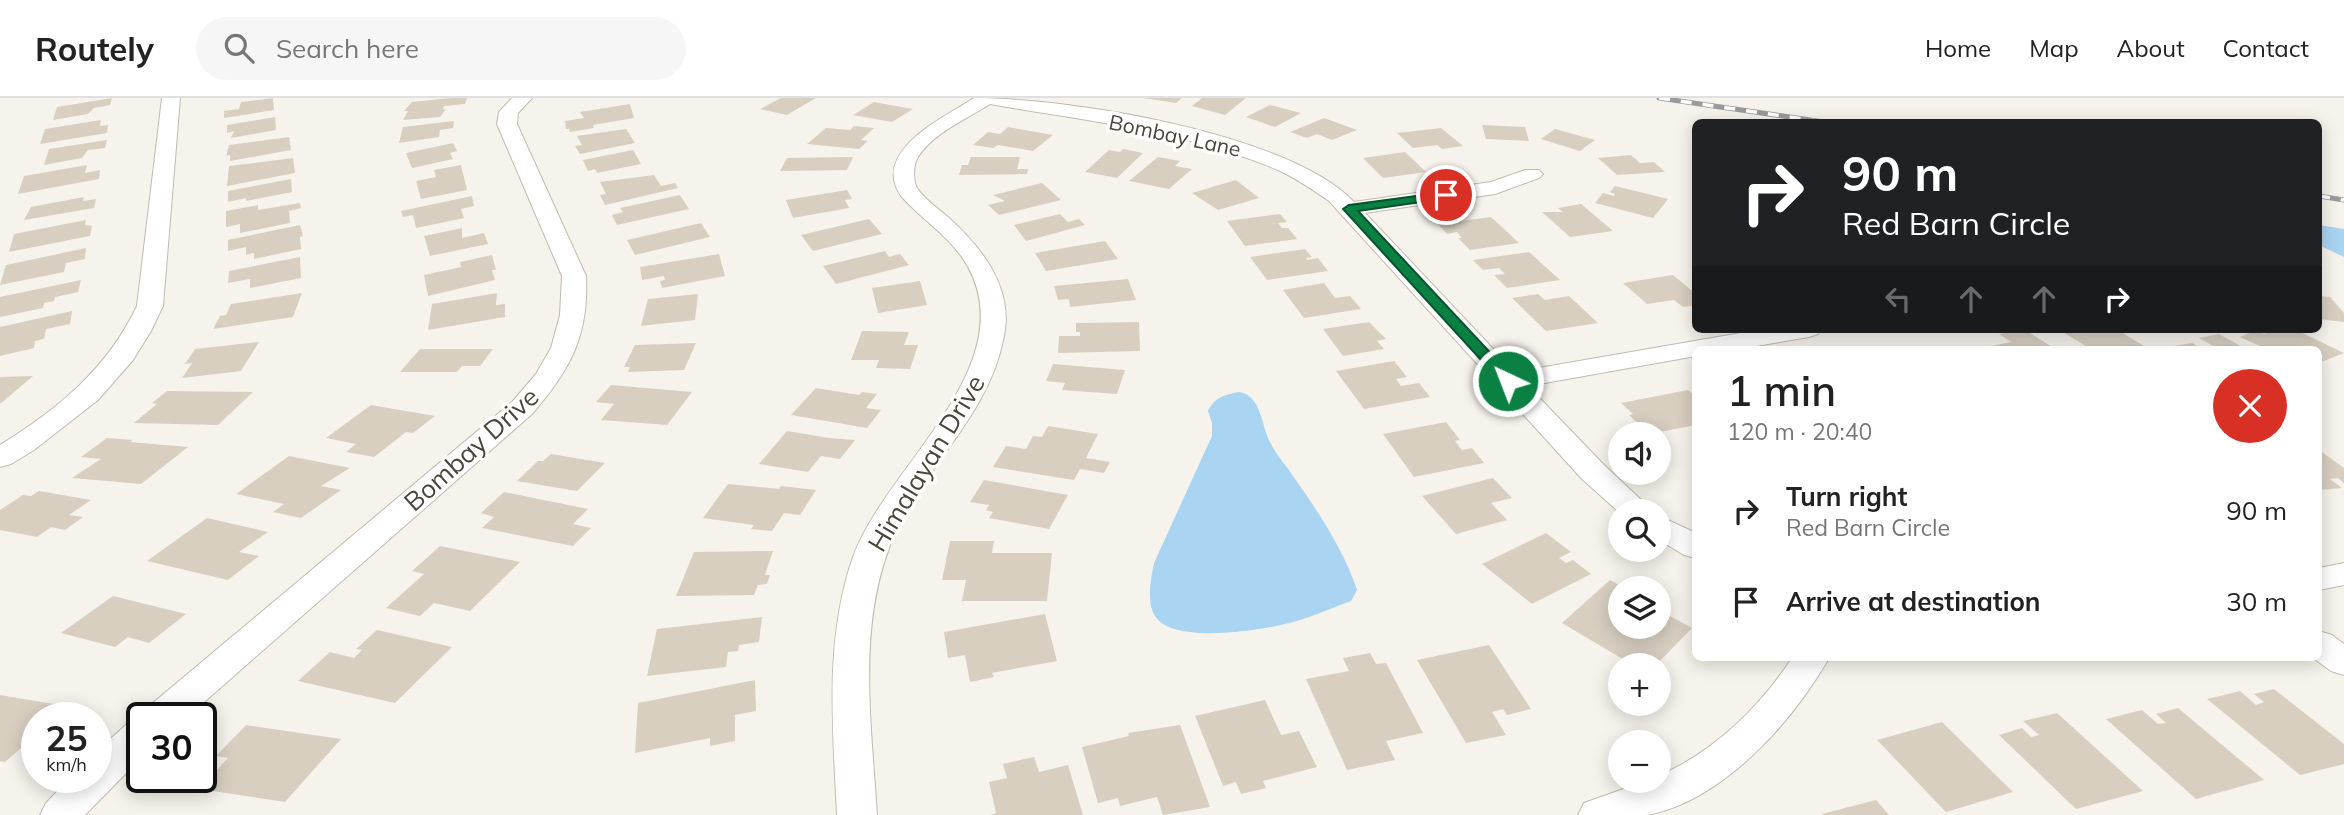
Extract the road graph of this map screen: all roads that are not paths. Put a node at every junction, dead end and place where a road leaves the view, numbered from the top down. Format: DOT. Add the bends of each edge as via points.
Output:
graph roads {
  1 [pos="171,98"];
  2 [pos="523,98"];
  3 [pos="986,98"];
  4 [pos="1532,174"];
  5 [pos="1349,209"];
  6 [pos="1786,333"];
  7 [pos="1711,346"];
  8 [pos="1692,349"];
  9 [pos="1508,381"];
  10 [pos="0,458"];
  11 [pos="1623,499"];
  12 [pos="1671,533"];
  13 [pos="1692,545"];
  14 [pos="2344,574"];
  15 [pos="2322,578"];
  16 [pos="2322,646"];
  17 [pos="1809,661"];
  18 [pos="2344,662"];
  19 [pos="179,702"];
  20 [pos="126,748"];
  21 [pos="112,762"];
  22 [pos="81,793"];
  23 [pos="60,815"];
  24 [pos="857,815"];
  25 [pos="1598,815"];
  1 -- 10 [label="street" via="150,306 142,328 121,360 79,403"];
  2 -- 19 [label="street, Bombay Drive" via="509,112 507,124 573,276 572,329 558,362 522,408"];
  3 -- 5 [label="street, Bombay Lane" via="1244,149 1289,167 1337,196"];
  3 -- 24 [label="street, Himalayan Drive" via="923,141 908,156 904,173 908,190 982,270 993,331 977,384 887,519 863,571 850,657"];
  4 -- 5 [label="street" via="1495,188"];
  5 -- 9 [label="street, Bombay Lane"];
  6 -- 7 [label="street"];
  8 -- 9 [label="street"];
  9 -- 11 [label="street, Bombay Lane"];
  12 -- 13 [label="street"];
  14 -- 15 [label="street"];
  16 -- 18 [label="street"];
  17 -- 25 [label="street" via="1774,711 1732,752 1677,787"];
  20 -- 21 [label="street"];
  22 -- 23 [label="street"];
}
